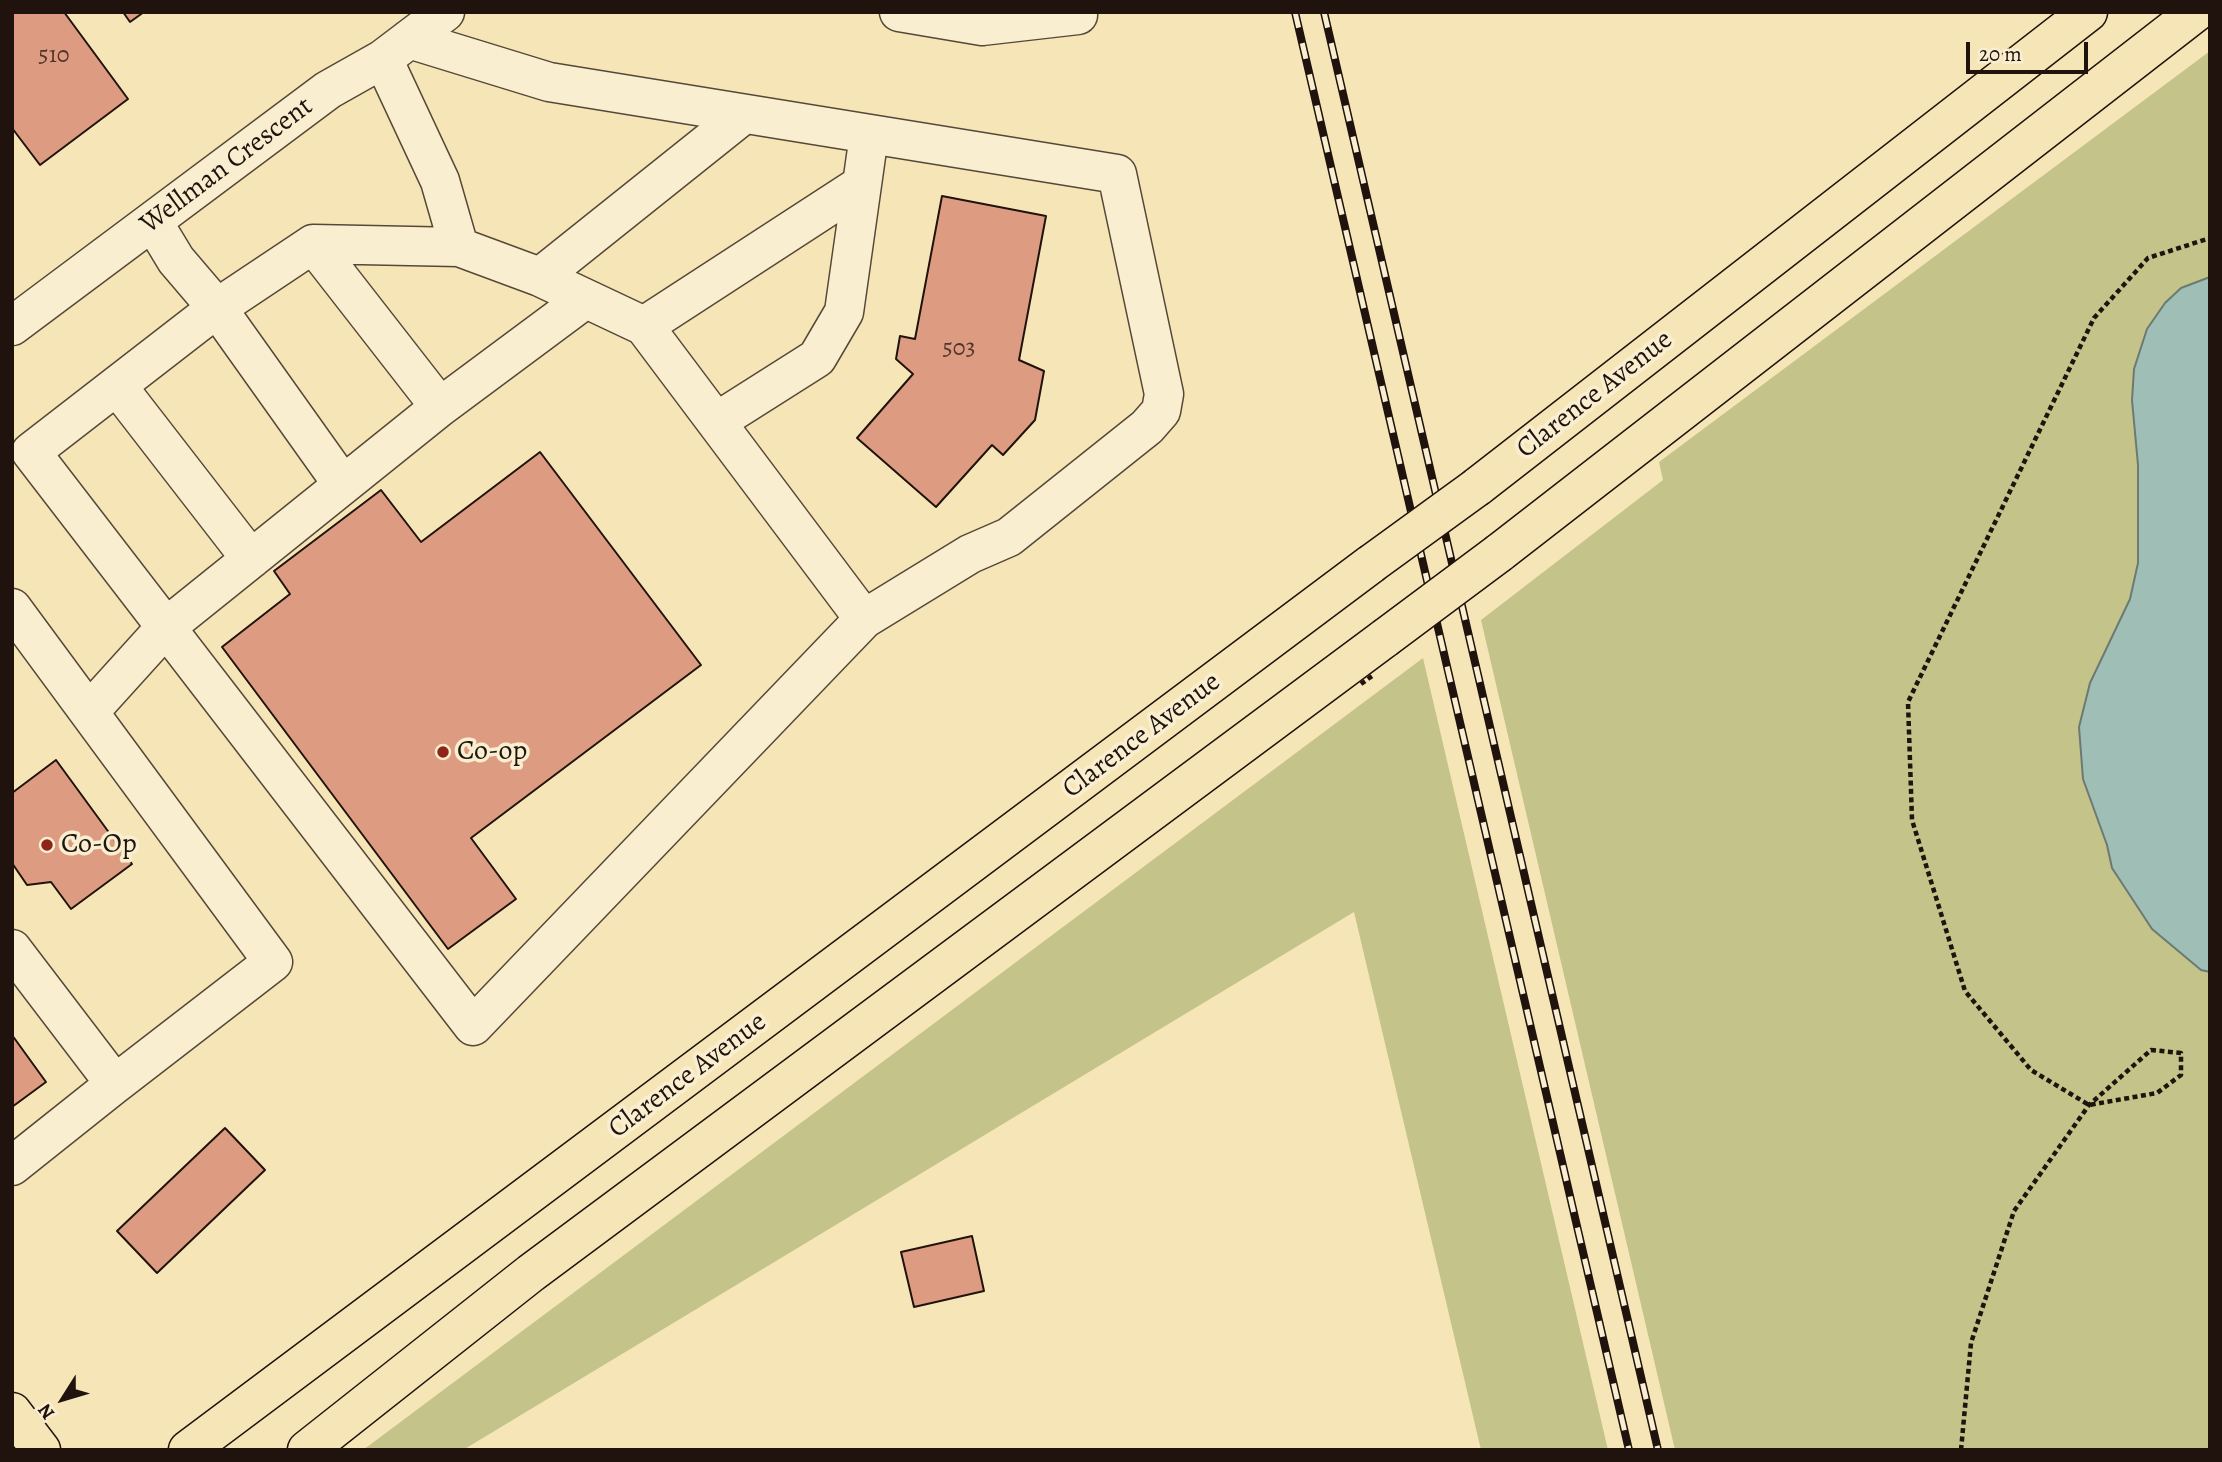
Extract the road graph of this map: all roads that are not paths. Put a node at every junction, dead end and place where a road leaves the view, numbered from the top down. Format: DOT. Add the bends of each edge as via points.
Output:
graph roads {
  1 [pos="445,12"];
  2 [pos="899,12"];
  3 [pos="1077,12"];
  4 [pos="2088,12"];
  5 [pos="2196,12"];
  6 [pos="980,19"];
  7 [pos="396,49"];
  8 [pos="744,114"];
  9 [pos="869,135"];
  10 [pos="861,185"];
  11 [pos="153,222"];
  12 [pos="313,244"];
  13 [pos="460,247"];
  14 [pos="540,277"];
  15 [pos="584,300"];
  16 [pos="217,308"];
  17 [pos="12,326"];
  18 [pos="644,326"];
  19 [pos="117,386"];
  20 [pos="440,407"];
  21 [pos="716,422"];
  22 [pos="343,485"];
  23 [pos="251,559"];
  24 [pos="12,608"];
  25 [pos="864,619"];
  26 [pos="165,628"];
  27 [pos="89,712"];
  28 [pos="12,948"];
  29 [pos="115,1084"];
  30 [pos="12,1166"];
  31 [pos="12,1412"];
  32 [pos="41,1450"];
  33 [pos="188,1450"];
  34 [pos="307,1450"];
  1 -- 7 [label="street, Wellman Crescent"];
  2 -- 6 [label="street"];
  3 -- 6 [label="street"];
  4 -- 33 [label="main road, Clarence Avenue, bridge" via="1477,487"];
  5 -- 34 [label="main road, bridge" via="1499,553 531,1273"];
  7 -- 8 [label="street" via="549,82"];
  7 -- 11 [label="street, Wellman Crescent" via="328,90"];
  7 -- 13 [label="street"];
  8 -- 9 [label="street"];
  8 -- 14 [label="street"];
  9 -- 10 [label="street"];
  9 -- 25 [label="street" via="1117,174 1164,394 1161,411 1147,427 1009,537 970,554"];
  10 -- 18 [label="street"];
  10 -- 21 [label="street" via="845,312 817,358"];
  11 -- 16 [label="street" via="176,260"];
  11 -- 17 [label="street, Wellman Crescent"];
  12 -- 13 [label="street"];
  12 -- 16 [label="street"];
  12 -- 20 [label="street"];
  13 -- 14 [label="street"];
  14 -- 15 [label="street"];
  15 -- 18 [label="street"];
  15 -- 20 [label="street"];
  16 -- 19 [label="street"];
  16 -- 22 [label="street"];
  18 -- 21 [label="street"];
  19 -- 23 [label="street"];
  19 -- 26 [label="street" via="31,452"];
  20 -- 22 [label="street"];
  21 -- 25 [label="street"];
  22 -- 23 [label="street"];
  23 -- 26 [label="street"];
  24 -- 27 [label="street"];
  25 -- 26 [label="street" via="473,1026"];
  26 -- 27 [label="street"];
  27 -- 29 [label="street" via="273,962"];
  28 -- 29 [label="street"];
  29 -- 30 [label="street"];
  31 -- 32 [label="main road"];
}
